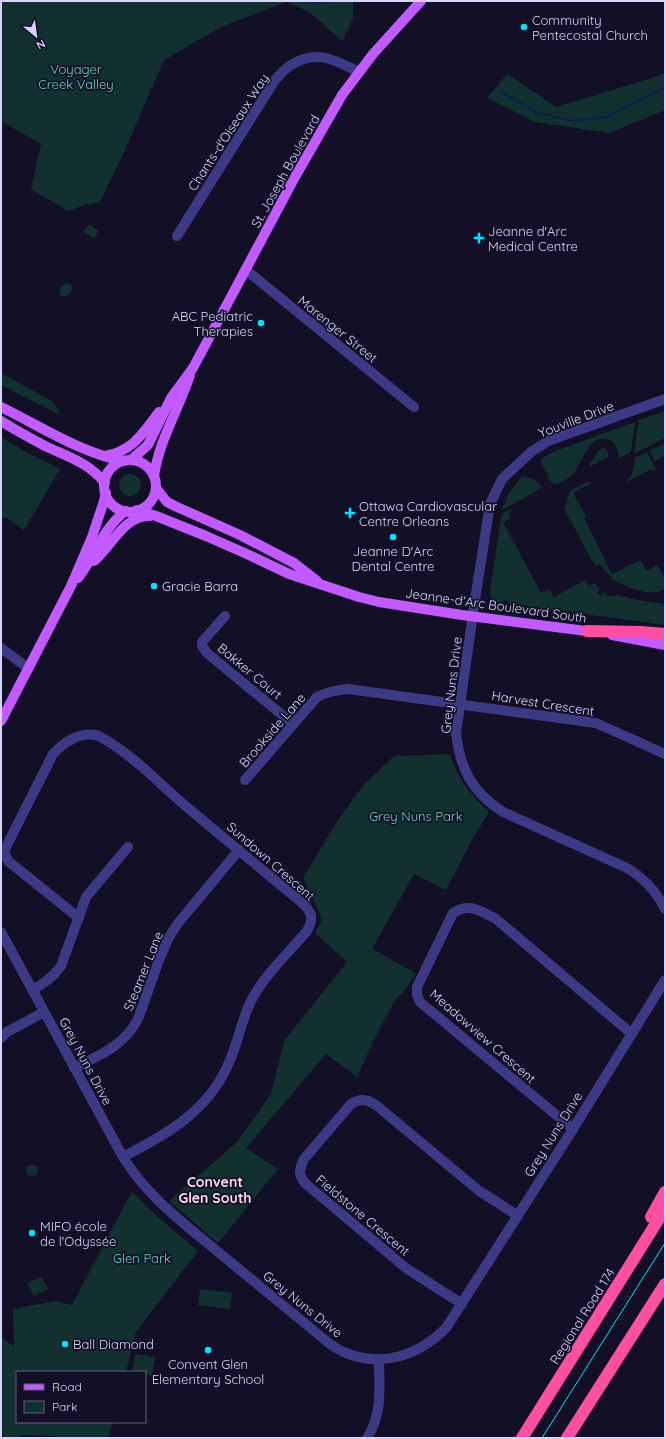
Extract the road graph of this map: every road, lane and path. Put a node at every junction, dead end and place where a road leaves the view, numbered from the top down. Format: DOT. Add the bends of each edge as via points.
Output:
graph roads {
  1 [pos="420,1"];
  2 [pos="359,72"];
  3 [pos="177,236"];
  4 [pos="246,270"];
  5 [pos="193,368"];
  6 [pos="171,398"];
  7 [pos="665,399"];
  8 [pos="1,407"];
  9 [pos="414,407"];
  10 [pos="1,421"];
  11 [pos="103,457"];
  12 [pos="127,460"];
  13 [pos="154,476"];
  14 [pos="105,488"];
  15 [pos="156,488"];
  16 [pos="137,510"];
  17 [pos="126,511"];
  18 [pos="156,516"];
  19 [pos="85,569"];
  20 [pos="71,586"];
  21 [pos="324,586"];
  22 [pos="225,616"];
  23 [pos="473,616"];
  24 [pos="587,631"];
  25 [pos="665,634"];
  26 [pos="665,645"];
  27 [pos="1,648"];
  28 [pos="28,668"];
  29 [pos="460,704"];
  30 [pos="1,721"];
  31 [pos="293,724"];
  32 [pos="665,754"];
  33 [pos="245,780"];
  34 [pos="128,846"];
  35 [pos="239,850"];
  36 [pos="665,909"];
  37 [pos="79,918"];
  38 [pos="1,932"];
  39 [pos="665,980"];
  40 [pos="32,990"];
  41 [pos="44,1012"];
  42 [pos="632,1034"];
  43 [pos="1,1038"];
  44 [pos="74,1068"];
  45 [pos="572,1129"];
  46 [pos="123,1157"];
  47 [pos="665,1192"];
  48 [pos="665,1209"];
  49 [pos="518,1216"];
  50 [pos="665,1285"];
  51 [pos="462,1304"];
  52 [pos="595,1321"];
  53 [pos="379,1360"];
  54 [pos="367,1438"];
  55 [pos="522,1438"];
  56 [pos="567,1438"];
  1 -- 2 [label="main road, St. Joseph Boulevard"];
  2 -- 3 [label="street, Chants-d'Oiseaux Way" via="328,58 307,58 290,65 275,80"];
  2 -- 4 [label="main road, St. Joseph Boulevard" via="342,95 294,177"];
  4 -- 5 [label="main road, St. Joseph Boulevard"];
  4 -- 9 [label="street, Marenger Street"];
  5 -- 6 [label="main road, St. Joseph Boulevard"];
  5 -- 13 [label="main road, St. Joseph Boulevard" via="160,451"];
  6 -- 11 [label="main road" via="134,444 116,454"];
  6 -- 12 [label="main road, St. Joseph Boulevard" via="148,445"];
  7 -- 23 [label="street, Youville Drive" via="548,441 531,452 502,479 490,504"];
  8 -- 11 [label="main road"];
  10 -- 14 [label="main road" via="84,464 98,474"];
  11 -- 12 [label="main road"];
  12 -- 13 [label="main road" via="145,464"];
  12 -- 14 [label="main road" via="110,469"];
  13 -- 15 [label="main road"];
  14 -- 17 [label="main road" via="113,505"];
  14 -- 20 [label="main road" via="103,504 92,537"];
  15 -- 16 [label="main road" via="150,502"];
  15 -- 21 [label="main road, Jeanne-d'Arc Boulevard South" via="168,502 269,550"];
  16 -- 17 [label="main road"];
  16 -- 18 [label="main road, Jeanne-d'Arc Boulevard South"];
  17 -- 19 [label="main road" via="113,522"];
  18 -- 19 [label="main road" via="139,517 130,522"];
  18 -- 21 [label="main road, Jeanne-d'Arc Boulevard South" via="289,574"];
  19 -- 20 [label="main road"];
  20 -- 28 [label="main road"];
  21 -- 23 [label="main road, Jeanne-d'Arc Boulevard South" via="379,602"];
  22 -- 31 [label="street, Bakker Court" via="202,642 202,646 207,653"];
  23 -- 24 [label="main road, Jeanne-d'Arc Boulevard South"];
  23 -- 29 [label="street, Grey Nuns Drive"];
  24 -- 25 [label="highway"];
  24 -- 26 [label="main road, Jeanne-d'Arc Boulevard South"];
  27 -- 28 [label="street"];
  28 -- 30 [label="main road"];
  29 -- 31 [label="street, Brookside Lane" via="348,689 336,690 317,697"];
  29 -- 32 [label="street, Harvest Crescent" via="596,723"];
  29 -- 36 [label="street, Grey Nuns Drive" via="456,733 459,754 475,788 503,812 627,868 650,886"];
  31 -- 33 [label="street, Brookside Lane"];
  34 -- 37 [label="street" via="86,897"];
  35 -- 37 [label="street, Sundown Crescent" via="113,745 96,734 80,736 53,754 4,851 8,861"];
  35 -- 44 [label="street, Steamer Lane" via="172,932 138,1019 128,1036 112,1048"];
  35 -- 46 [label="street, Sundown Crescent" via="305,905 311,915 311,923 255,994 228,1065 203,1102 171,1131"];
  37 -- 40 [label="street" via="61,966 43,984"];
  38 -- 40 [label="street, Grey Nuns Drive"];
  39 -- 42 [label="street, Grey Nuns Drive"];
  40 -- 41 [label="street, Grey Nuns Drive"];
  41 -- 43 [label="street" via="7,1032"];
  41 -- 44 [label="street, Grey Nuns Drive"];
  42 -- 45 [label="street, Grey Nuns Drive"];
  42 -- 45 [label="street, Meadowview Crescent" via="496,919 472,908 461,908 453,913 417,987 420,1002"];
  44 -- 46 [label="street, Grey Nuns Drive"];
  45 -- 49 [label="street, Grey Nuns Drive"];
  46 -- 53 [label="street, Grey Nuns Drive" via="141,1183 159,1202 330,1344 346,1353"];
  47 -- 52 [label="highway"];
  48 -- 52 [label="highway, Regional Road 174"];
  49 -- 51 [label="street, Grey Nuns Drive"];
  49 -- 51 [label="street, Fieldstone Crescent" via="478,1190 368,1100 357,1100 351,1104 304,1159 299,1174 306,1184 406,1268"];
  50 -- 56 [label="highway"];
  51 -- 53 [label="street, Grey Nuns Drive" via="446,1328 429,1343 403,1356"];
  52 -- 55 [label="highway, Regional Road 174"];
  53 -- 54 [label="street" via="379,1409"];
}
